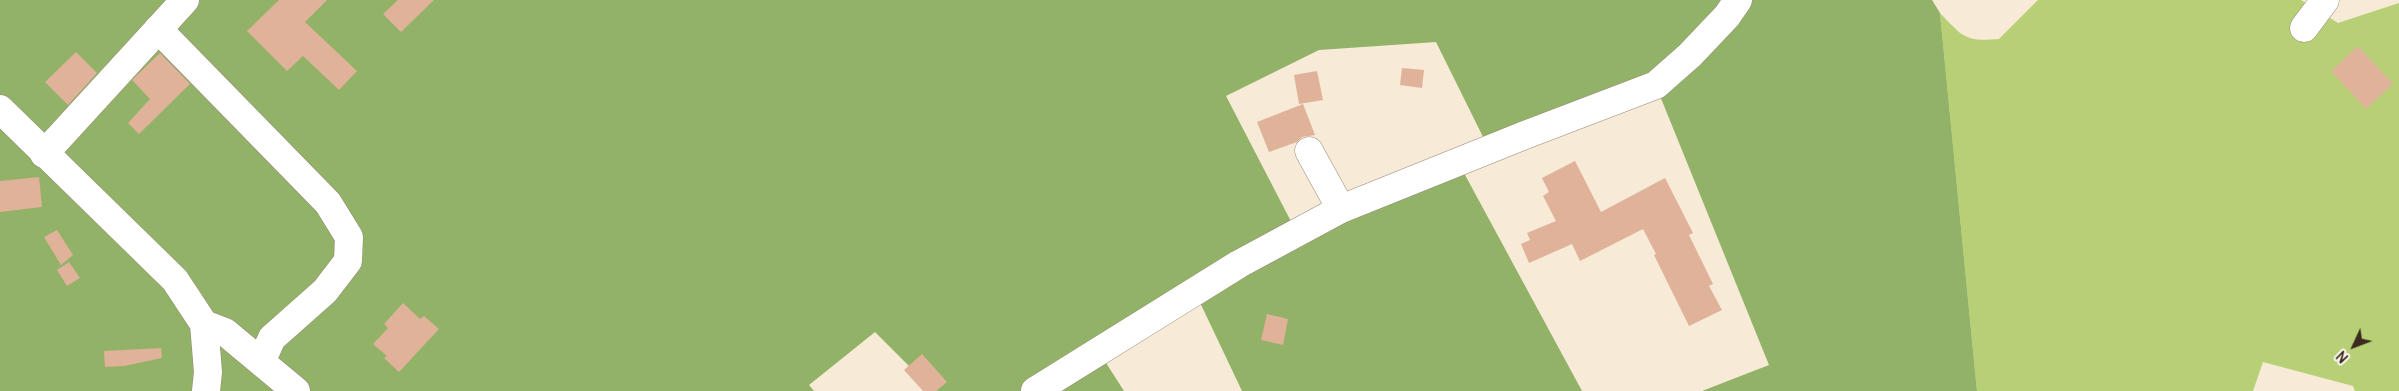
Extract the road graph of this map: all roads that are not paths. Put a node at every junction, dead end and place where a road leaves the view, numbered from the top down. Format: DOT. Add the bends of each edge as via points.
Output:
graph roads {
  1 [pos="185,0"];
  2 [pos="1738,0"];
  3 [pos="2325,0"];
  4 [pos="2304,28"];
  5 [pos="158,29"];
  6 [pos="0,109"];
  7 [pos="1309,151"];
  8 [pos="44,154"];
  9 [pos="1341,209"];
  10 [pos="204,324"];
  11 [pos="262,360"];
  12 [pos="206,391"];
  13 [pos="296,391"];
  14 [pos="1035,391"];
  1 -- 5 [label="street"];
  2 -- 9 [label="street" via="1690,55 1656,85"];
  3 -- 4 [label="street"];
  5 -- 8 [label="street"];
  5 -- 11 [label="street" via="328,203 349,237 348,261 325,291 272,338"];
  6 -- 8 [label="street"];
  7 -- 9 [label="street"];
  8 -- 10 [label="street" via="175,280"];
  9 -- 14 [label="street" via="1239,264"];
  10 -- 11 [label="street" via="225,332"];
  10 -- 12 [label="street" via="208,372"];
  11 -- 13 [label="street"];
}
